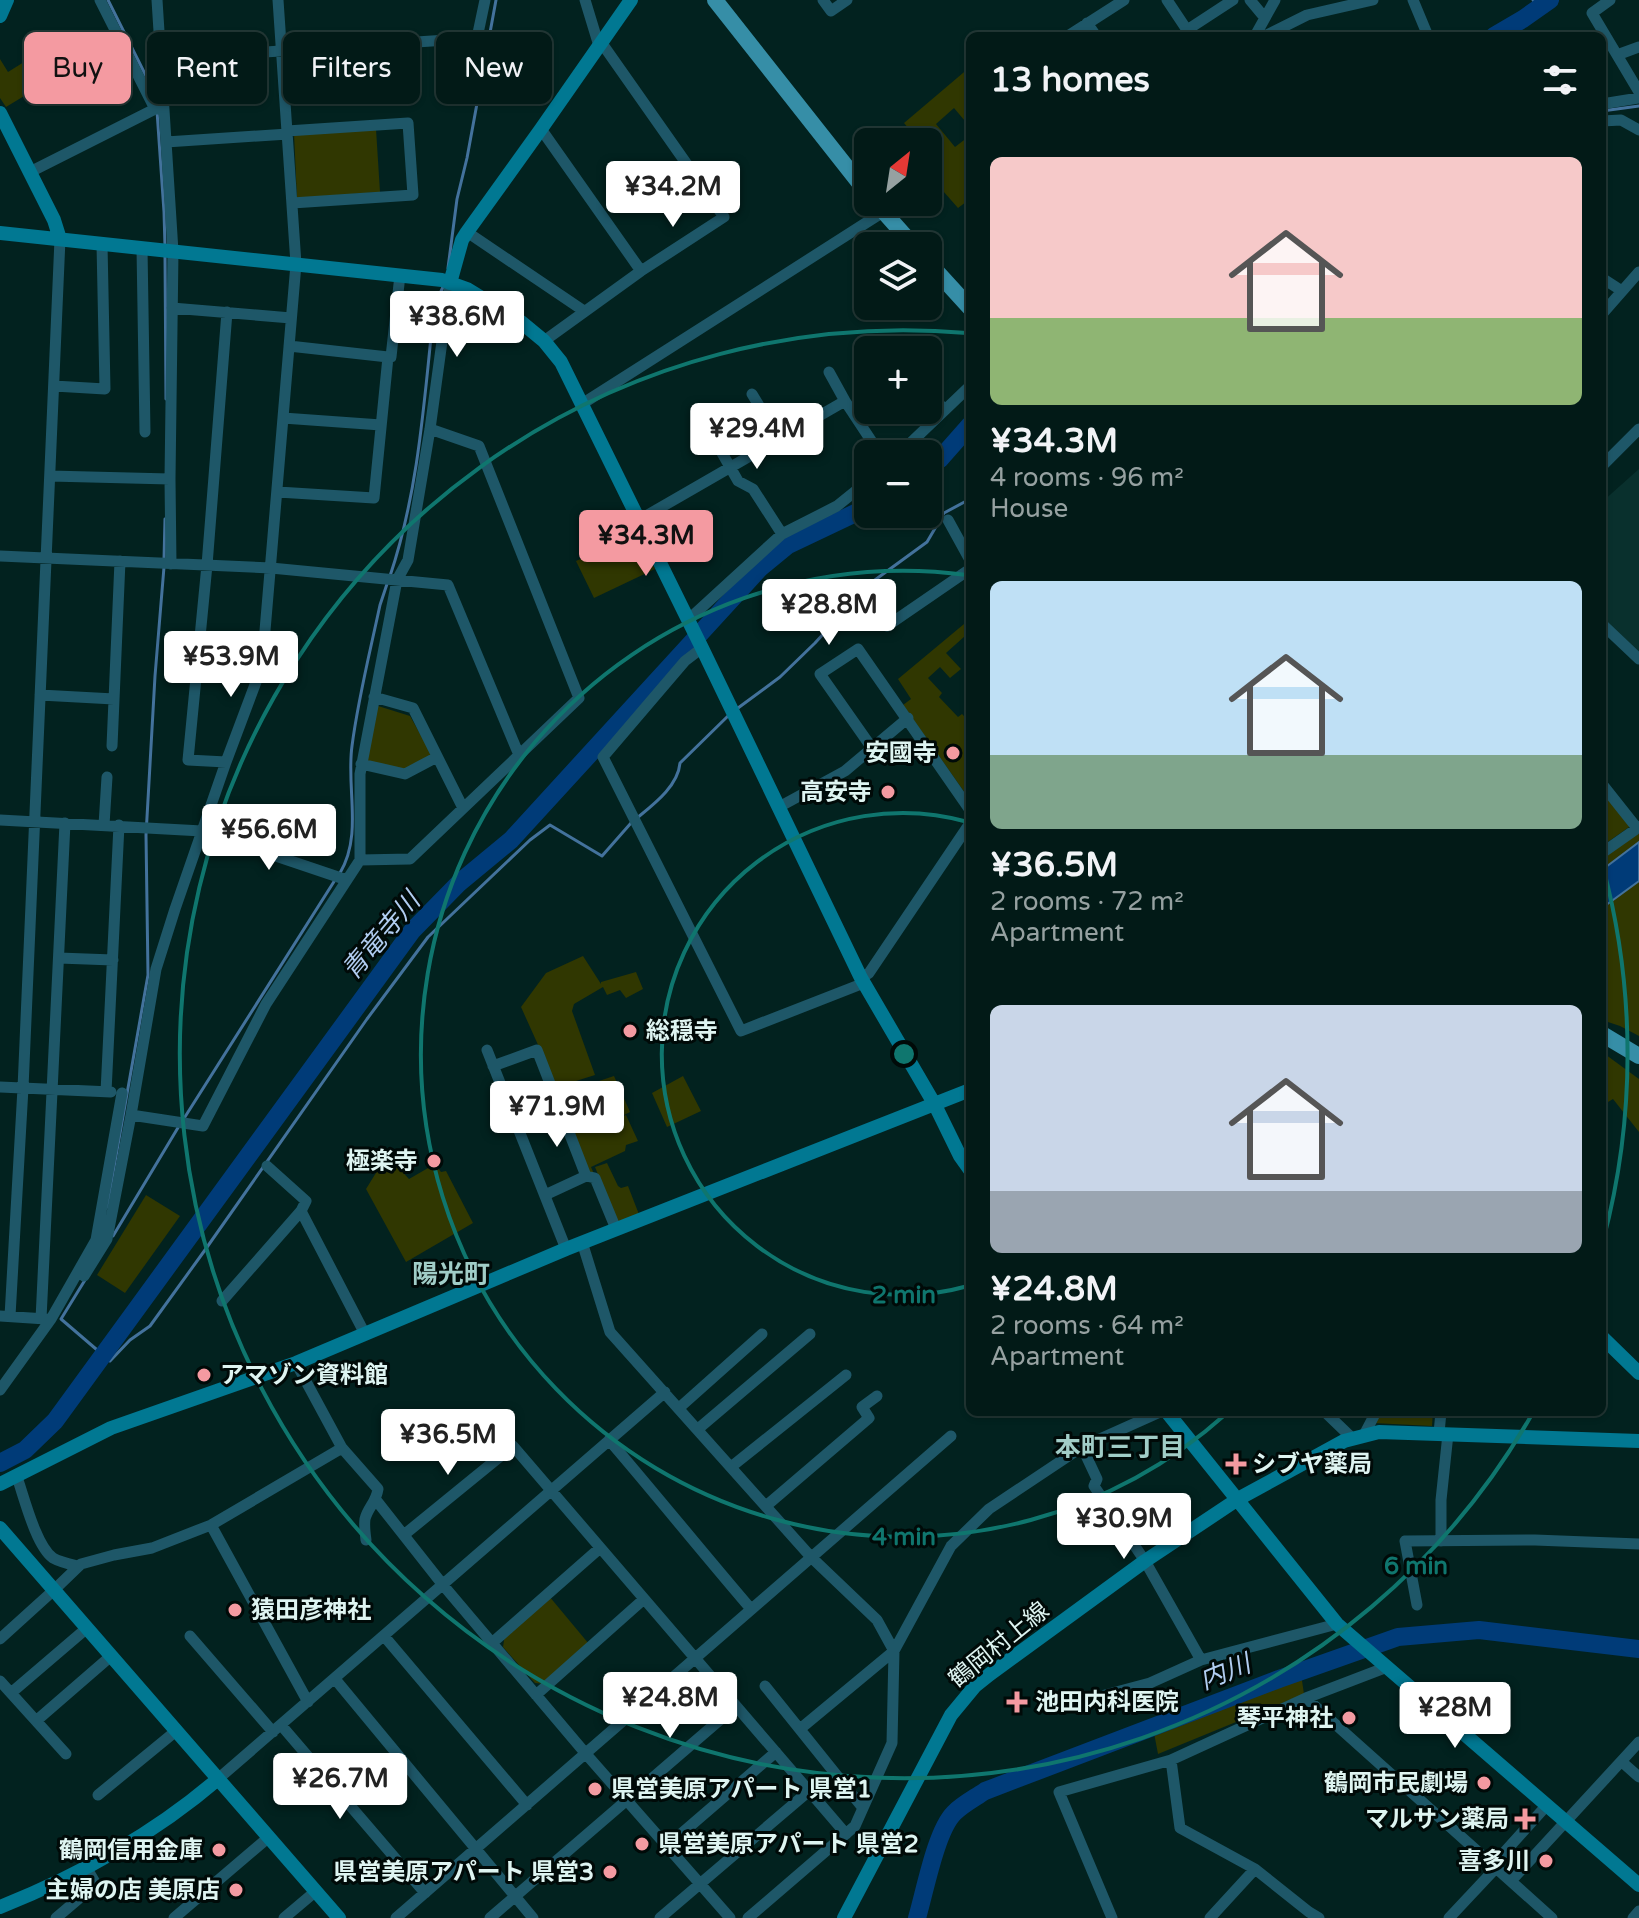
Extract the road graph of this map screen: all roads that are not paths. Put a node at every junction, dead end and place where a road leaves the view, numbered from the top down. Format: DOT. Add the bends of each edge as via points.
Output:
graph roads {
  1 [pos="7,0"];
  2 [pos="101,0"];
  3 [pos="157,0"];
  4 [pos="278,0"];
  5 [pos="485,0"];
  6 [pos="585,0"];
  7 [pos="631,0"];
  8 [pos="715,0"];
  9 [pos="823,0"];
  10 [pos="847,0"];
  11 [pos="1124,0"];
  12 [pos="1167,0"];
  13 [pos="1233,0"];
  14 [pos="1250,0"];
  15 [pos="1275,0"];
  16 [pos="1373,0"];
  17 [pos="1413,0"];
  18 [pos="1610,0"];
  19 [pos="1108,4"];
  20 [pos="0,16"];
  21 [pos="1265,18"];
  22 [pos="1087,23"];
  23 [pos="159,32"];
  24 [pos="1074,32"];
  25 [pos="1093,32"];
  26 [pos="1257,32"];
  27 [pos="1273,32"];
  28 [pos="1426,32"];
  29 [pos="1603,32"];
  30 [pos="1606,37"];
  31 [pos="600,44"];
  32 [pos="1639,47"];
  33 [pos="282,51"];
  34 [pos="267,52"];
  35 [pos="1617,55"];
  36 [pos="1639,95"];
  37 [pos="1624,101"];
  38 [pos="1606,103"];
  39 [pos="160,104"];
  40 [pos="160,109"];
  41 [pos="0,113"];
  42 [pos="1621,120"];
  43 [pos="1606,121"];
  44 [pos="541,129"];
  45 [pos="1639,130"];
  46 [pos="287,132"];
  47 [pos="166,142"];
  48 [pos="30,172"];
  49 [pos="854,176"];
  50 [pos="292,203"];
  51 [pos="866,216"];
  52 [pos="887,216"];
  53 [pos="467,232"];
  54 [pos="901,232"];
  55 [pos="0,233"];
  56 [pos="60,239"];
  57 [pos="102,244"];
  58 [pos="142,248"];
  59 [pos="173,251"];
  60 [pos="296,264"];
  61 [pos="641,271"];
  62 [pos="1639,272"];
  63 [pos="400,275"];
  64 [pos="942,277"];
  65 [pos="1606,281"];
  66 [pos="450,283"];
  67 [pos="1622,291"];
  68 [pos="966,304"];
  69 [pos="172,308"];
  70 [pos="1606,309"];
  71 [pos="584,311"];
  72 [pos="227,312"];
  73 [pos="291,318"];
  74 [pos="544,341"];
  75 [pos="289,346"];
  76 [pos="388,357"];
  77 [pos="829,372"];
  78 [pos="54,386"];
  79 [pos="966,390"];
  80 [pos="752,394"];
  81 [pos="845,401"];
  82 [pos="582,404"];
  83 [pos="942,407"];
  84 [pos="945,410"];
  85 [pos="283,418"];
  86 [pos="705,423"];
  87 [pos="381,425"];
  88 [pos="430,429"];
  89 [pos="1639,429"];
  90 [pos="145,432"];
  91 [pos="779,439"];
  92 [pos="871,440"];
  93 [pos="914,440"];
  94 [pos="1606,462"];
  95 [pos="731,467"];
  96 [pos="50,476"];
  97 [pos="170,479"];
  98 [pos="278,492"];
  99 [pos="854,492"];
  100 [pos="639,520"];
  101 [pos="948,520"];
  102 [pos="782,534"];
  103 [pos="966,553"];
  104 [pos="0,556"];
  105 [pos="46,558"];
  106 [pos="120,561"];
  107 [pos="171,564"];
  108 [pos="207,565"];
  109 [pos="271,568"];
  110 [pos="966,572"];
  111 [pos="397,580"];
  112 [pos="688,620"];
  113 [pos="887,626"];
  114 [pos="1606,628"];
  115 [pos="702,648"];
  116 [pos="1639,659"];
  117 [pos="40,695"];
  118 [pos="374,697"];
  119 [pos="114,699"];
  120 [pos="908,718"];
  121 [pos="112,746"];
  122 [pos="872,748"];
  123 [pos="519,755"];
  124 [pos="437,757"];
  125 [pos="226,762"];
  126 [pos="361,764"];
  127 [pos="107,777"];
  128 [pos="1606,789"];
  129 [pos="966,804"];
  130 [pos="779,807"];
  131 [pos="463,808"];
  132 [pos="0,820"];
  133 [pos="35,821"];
  134 [pos="65,823"];
  135 [pos="104,825"];
  136 [pos="119,825"];
  137 [pos="1638,827"];
  138 [pos="966,829"];
  139 [pos="202,831"];
  140 [pos="1606,850"];
  141 [pos="360,860"];
  142 [pos="347,880"];
  143 [pos="59,958"];
  144 [pos="113,960"];
  145 [pos="862,981"];
  146 [pos="1606,1036"];
  147 [pos="487,1050"];
  148 [pos="1639,1056"];
  149 [pos="493,1066"];
  150 [pos="0,1087"];
  151 [pos="23,1088"];
  152 [pos="54,1089"];
  153 [pos="106,1092"];
  154 [pos="966,1092"];
  155 [pos="122,1093"];
  156 [pos="135,1094"];
  157 [pos="935,1105"];
  158 [pos="131,1115"];
  159 [pos="966,1164"];
  160 [pos="267,1166"];
  161 [pos="586,1176"];
  162 [pos="545,1195"];
  163 [pos="301,1211"];
  164 [pos="616,1229"];
  165 [pos="582,1242"];
  166 [pos="566,1249"];
  167 [pos="84,1276"];
  168 [pos="222,1301"];
  169 [pos="5,1316"];
  170 [pos="46,1319"];
  171 [pos="365,1334"];
  172 [pos="762,1334"];
  173 [pos="810,1334"];
  174 [pos="1606,1341"];
  175 [pos="296,1363"];
  176 [pos="1639,1373"];
  177 [pos="846,1375"];
  178 [pos="0,1390"];
  179 [pos="665,1392"];
  180 [pos="877,1396"];
  181 [pos="679,1408"];
  182 [pos="1151,1416"];
  183 [pos="1170,1416"];
  184 [pos="1330,1416"];
  185 [pos="1373,1416"];
  186 [pos="1442,1416"];
  187 [pos="698,1429"];
  188 [pos="1444,1434"];
  189 [pos="951,1436"];
  190 [pos="1358,1436"];
  191 [pos="609,1440"];
  192 [pos="1639,1441"];
  193 [pos="1082,1447"];
  194 [pos="342,1448"];
  195 [pos="731,1467"];
  196 [pos="17,1477"];
  197 [pos="0,1484"];
  198 [pos="551,1491"];
  199 [pos="1238,1499"];
  200 [pos="376,1500"];
  201 [pos="766,1506"];
  202 [pos="211,1525"];
  203 [pos="0,1528"];
  204 [pos="405,1534"];
  205 [pos="366,1540"];
  206 [pos="1441,1541"];
  207 [pos="1639,1544"];
  208 [pos="600,1548"];
  209 [pos="811,1557"];
  210 [pos="1145,1561"];
  211 [pos="77,1566"];
  212 [pos="443,1585"];
  213 [pos="54,1590"];
  214 [pos="644,1599"];
  215 [pos="1417,1605"];
  216 [pos="751,1609"];
  217 [pos="1337,1624"];
  218 [pos="87,1628"];
  219 [pos="190,1636"];
  220 [pos="384,1636"];
  221 [pos="0,1639"];
  222 [pos="492,1643"];
  223 [pos="894,1651"];
  224 [pos="111,1656"];
  225 [pos="695,1658"];
  226 [pos="1201,1660"];
  227 [pos="1387,1667"];
  228 [pos="335,1679"];
  229 [pos="0,1681"];
  230 [pos="765,1686"];
  231 [pos="11,1693"];
  232 [pos="536,1695"];
  233 [pos="1105,1695"];
  234 [pos="1306,1698"];
  235 [pos="308,1702"];
  236 [pos="736,1706"];
  237 [pos="36,1721"];
  238 [pos="277,1729"];
  239 [pos="800,1729"];
  240 [pos="176,1731"];
  241 [pos="1639,1742"];
  242 [pos="776,1752"];
  243 [pos="66,1754"];
  244 [pos="586,1754"];
  245 [pos="1171,1760"];
  246 [pos="1622,1762"];
  247 [pos="1639,1777"];
  248 [pos="218,1779"];
  249 [pos="809,1791"];
  250 [pos="98,1795"];
  251 [pos="627,1800"];
  252 [pos="527,1805"];
  253 [pos="1547,1805"];
  254 [pos="863,1808"];
  255 [pos="1566,1822"];
  256 [pos="846,1834"];
  257 [pos="269,1837"];
  258 [pos="667,1846"];
  259 [pos="476,1849"];
  260 [pos="86,1867"];
  261 [pos="1494,1868"];
  262 [pos="1255,1869"];
  263 [pos="1511,1881"];
  264 [pos="701,1885"];
  265 [pos="1639,1885"];
  266 [pos="316,1891"];
  267 [pos="425,1893"];
  268 [pos="515,1896"];
  269 [pos="0,1907"];
  270 [pos="1639,1911"];
  271 [pos="56,1918"];
  272 [pos="174,1918"];
  273 [pos="284,1918"];
  274 [pos="339,1918"];
  275 [pos="396,1918"];
  276 [pos="490,1918"];
  277 [pos="533,1918"];
  278 [pos="660,1918"];
  279 [pos="730,1918"];
  280 [pos="748,1918"];
  281 [pos="844,1918"];
  282 [pos="1112,1918"];
  283 [pos="1210,1918"];
  284 [pos="1319,1918"];
  285 [pos="1449,1918"];
  286 [pos="1552,1918"];
  287 [pos="1633,1918"];
  1 -- 20 [label="street"];
  2 -- 40 [label="street"];
  3 -- 23 [label="street"];
  4 -- 33 [label="street"];
  5 -- 33 [label="street" via="477,38"];
  6 -- 31 [label="street"];
  7 -- 31 [label="street"];
  8 -- 49 [label="main road"];
  9 -- 10 [label="street" via="831,11"];
  11 -- 19 [label="street"];
  12 -- 13 [label="street" via="1187,30"];
  14 -- 21 [label="street"];
  15 -- 21 [label="street"];
  16 -- 27 [label="street" via="1307,15"];
  17 -- 28 [label="street"];
  18 -- 29 [label="street" via="1592,13"];
  19 -- 22 [label="street"];
  21 -- 26 [label="street"];
  22 -- 24 [label="street"];
  22 -- 25 [label="street"];
  30 -- 35 [label="street"];
  31 -- 44 [label="street"];
  31 -- 61 [label="street" via="724,217"];
  32 -- 35 [label="street"];
  33 -- 34 [label="street"];
  33 -- 46 [label="street"];
  35 -- 36 [label="street"];
  36 -- 37 [label="street"];
  37 -- 38 [label="street"];
  37 -- 42 [label="street"];
  39 -- 40 [label="street"];
  40 -- 47 [label="street"];
  40 -- 48 [label="street"];
  41 -- 48 [label="street"];
  42 -- 43 [label="street"];
  42 -- 45 [label="street"];
  44 -- 53 [label="street"];
  44 -- 61 [label="street"];
  46 -- 47 [label="street"];
  46 -- 50 [label="street"];
  46 -- 50 [label="street" via="408,123 413,195"];
  47 -- 59 [label="street"];
  48 -- 56 [label="street"];
  50 -- 60 [label="street"];
  51 -- 82 [label="street"];
  52 -- 54 [label="main road"];
  53 -- 66 [label="street"];
  53 -- 71 [label="street"];
  55 -- 56 [label="street"];
  56 -- 57 [label="street"];
  56 -- 78 [label="street"];
  57 -- 58 [label="street"];
  57 -- 78 [label="street" via="105,389"];
  58 -- 59 [label="street"];
  58 -- 90 [label="street"];
  59 -- 60 [label="street"];
  59 -- 69 [label="street"];
  60 -- 63 [label="street"];
  60 -- 73 [label="street"];
  61 -- 71 [label="street"];
  62 -- 67 [label="street"];
  63 -- 66 [label="street"];
  63 -- 76 [label="street"];
  64 -- 68 [label="main road"];
  65 -- 67 [label="street"];
  66 -- 74 [label="street" via="484,298"];
  66 -- 88 [label="street"];
  67 -- 70 [label="street"];
  69 -- 72 [label="street"];
  69 -- 97 [label="street"];
  71 -- 74 [label="street"];
  72 -- 73 [label="street"];
  72 -- 108 [label="street"];
  73 -- 75 [label="street"];
  74 -- 82 [label="street"];
  75 -- 76 [label="street"];
  75 -- 85 [label="street"];
  76 -- 87 [label="street"];
  77 -- 81 [label="street"];
  78 -- 96 [label="street"];
  79 -- 84 [label="street"];
  80 -- 91 [label="street"];
  81 -- 91 [label="street"];
  81 -- 92 [label="street"];
  82 -- 100 [label="street"];
  83 -- 84 [label="street"];
  84 -- 93 [label="street"];
  85 -- 87 [label="street"];
  85 -- 98 [label="street"];
  86 -- 95 [label="street"];
  87 -- 98 [label="street" via="374,498"];
  88 -- 111 [label="street" via="408,560"];
  88 -- 123 [label="street" via="479,446 579,698"];
  89 -- 94 [label="street"];
  91 -- 95 [label="street"];
  95 -- 100 [label="street"];
  95 -- 102 [label="street" via="738,481 753,489"];
  96 -- 97 [label="street"];
  96 -- 105 [label="street"];
  97 -- 107 [label="street"];
  98 -- 109 [label="street"];
  99 -- 102 [label="street"];
  100 -- 112 [label="street"];
  101 -- 103 [label="street"];
  102 -- 112 [label="street"];
  104 -- 105 [label="street"];
  105 -- 106 [label="street"];
  105 -- 117 [label="street"];
  106 -- 107 [label="street"];
  106 -- 119 [label="street"];
  107 -- 108 [label="street"];
  108 -- 109 [label="street"];
  108 -- 125 [label="street" via="188,760"];
  109 -- 111 [label="street"];
  109 -- 125 [label="street" via="262,666"];
  110 -- 113 [label="street"];
  111 -- 118 [label="street"];
  111 -- 123 [label="street" via="448,585"];
  112 -- 115 [label="street"];
  114 -- 116 [label="street"];
  115 -- 130 [label="street"];
  115 -- 145 [label="street" via="603,757 741,1031"];
  117 -- 119 [label="street"];
  117 -- 133 [label="street"];
  118 -- 124 [label="street" via="413,708"];
  118 -- 126 [label="street"];
  119 -- 121 [label="street"];
  120 -- 122 [label="street"];
  120 -- 122 [label="street" via="858,649 820,674"];
  120 -- 129 [label="street"];
  122 -- 130 [label="street" via="845,771"];
  123 -- 131 [label="street"];
  124 -- 126 [label="street" via="405,774"];
  124 -- 131 [label="street"];
  125 -- 139 [label="street"];
  126 -- 141 [label="street"];
  127 -- 135 [label="street"];
  128 -- 137 [label="street"];
  130 -- 145 [label="street"];
  131 -- 141 [label="street" via="410,859"];
  132 -- 133 [label="street"];
  133 -- 134 [label="street"];
  133 -- 151 [label="street"];
  134 -- 135 [label="street"];
  134 -- 143 [label="street"];
  135 -- 136 [label="street"];
  136 -- 139 [label="street"];
  136 -- 144 [label="street"];
  137 -- 140 [label="street"];
  138 -- 145 [label="street"];
  139 -- 142 [label="street"];
  139 -- 156 [label="street" via="156,969"];
  141 -- 142 [label="street"];
  142 -- 158 [label="street" via="266,1004 203,1126"];
  143 -- 144 [label="street"];
  143 -- 152 [label="street"];
  144 -- 153 [label="street"];
  145 -- 157 [label="street"];
  146 -- 148 [label="main road"];
  147 -- 149 [label="street"];
  149 -- 161 [label="street" via="537,1050"];
  149 -- 162 [label="street"];
  150 -- 151 [label="street"];
  151 -- 152 [label="street"];
  151 -- 169 [label="street"];
  152 -- 153 [label="street"];
  152 -- 170 [label="street"];
  153 -- 155 [label="street"];
  154 -- 157 [label="street"];
  155 -- 156 [label="street"];
  155 -- 170 [label="street" via="96,1240"];
  156 -- 158 [label="street"];
  157 -- 159 [label="street"];
  157 -- 164 [label="street"];
  158 -- 167 [label="street" via="107,1239"];
  160 -- 163 [label="street" via="306,1201"];
  161 -- 162 [label="street"];
  161 -- 164 [label="street" via="595,1178"];
  162 -- 166 [label="street"];
  163 -- 168 [label="street"];
  163 -- 171 [label="street"];
  164 -- 165 [label="street"];
  165 -- 166 [label="street"];
  165 -- 179 [label="street" via="610,1332"];
  166 -- 171 [label="street"];
  169 -- 170 [label="street"];
  170 -- 178 [label="street"];
  171 -- 175 [label="street"];
  172 -- 181 [label="street"];
  173 -- 187 [label="street"];
  174 -- 176 [label="street"];
  175 -- 194 [label="street"];
  175 -- 196 [label="street" via="111,1428"];
  177 -- 195 [label="street"];
  179 -- 181 [label="street"];
  179 -- 191 [label="street"];
  180 -- 201 [label="street" via="862,1407 869,1418"];
  181 -- 187 [label="street"];
  182 -- 193 [label="street"];
  183 -- 199 [label="street"];
  184 -- 190 [label="street"];
  185 -- 190 [label="street"];
  186 -- 188 [label="street"];
  187 -- 195 [label="street"];
  188 -- 190 [label="street, 鶴岡村上線" via="1392,1431"];
  188 -- 192 [label="street, 鶴岡村上線"];
  188 -- 206 [label="street"];
  189 -- 209 [label="street"];
  190 -- 199 [label="street, 鶴岡村上線"];
  191 -- 198 [label="street"];
  191 -- 216 [label="street"];
  193 -- 210 [label="street" via="1097,1479 1094,1486"];
  193 -- 223 [label="street" via="989,1509 951,1546"];
  194 -- 200 [label="street" via="378,1489"];
  194 -- 202 [label="street"];
  195 -- 201 [label="street"];
  196 -- 197 [label="street"];
  196 -- 211 [label="street" via="45,1549 51,1557"];
  198 -- 204 [label="street" via="513,1446"];
  198 -- 208 [label="street"];
  198 -- 212 [label="street"];
  199 -- 210 [label="street, 鶴岡村上線"];
  199 -- 217 [label="street"];
  200 -- 204 [label="street"];
  200 -- 205 [label="street" via="364,1522"];
  201 -- 209 [label="street"];
  202 -- 211 [label="street" via="152,1548"];
  202 -- 235 [label="street"];
  203 -- 213 [label="street"];
  204 -- 212 [label="street"];
  206 -- 207 [label="street"];
  206 -- 215 [label="street" via="1405,1541"];
  208 -- 214 [label="street"];
  208 -- 222 [label="street"];
  209 -- 216 [label="street"];
  209 -- 223 [label="street" via="877,1620"];
  210 -- 226 [label="street"];
  210 -- 281 [label="street, 鶴岡村上線" via="967,1695 951,1715"];
  211 -- 213 [label="street"];
  212 -- 220 [label="street"];
  212 -- 222 [label="street"];
  213 -- 218 [label="street"];
  213 -- 221 [label="street"];
  214 -- 225 [label="street"];
  214 -- 232 [label="street"];
  216 -- 225 [label="street"];
  217 -- 226 [label="street"];
  217 -- 227 [label="street"];
  218 -- 224 [label="street"];
  218 -- 231 [label="street"];
  219 -- 238 [label="street"];
  220 -- 228 [label="street"];
  220 -- 252 [label="street"];
  222 -- 232 [label="street"];
  223 -- 239 [label="street"];
  223 -- 254 [label="street" via="892,1743"];
  224 -- 237 [label="street"];
  224 -- 240 [label="street"];
  225 -- 236 [label="street"];
  225 -- 244 [label="street"];
  226 -- 233 [label="street" via="1150,1683"];
  227 -- 234 [label="street"];
  227 -- 253 [label="street"];
  228 -- 235 [label="street"];
  228 -- 259 [label="street"];
  229 -- 231 [label="street"];
  230 -- 239 [label="street"];
  231 -- 237 [label="street"];
  232 -- 244 [label="street"];
  234 -- 245 [label="street"];
  234 -- 261 [label="street"];
  235 -- 238 [label="street"];
  236 -- 242 [label="street"];
  236 -- 251 [label="street"];
  237 -- 243 [label="street"];
  238 -- 248 [label="street"];
  238 -- 267 [label="street"];
  239 -- 254 [label="street"];
  240 -- 248 [label="street"];
  240 -- 250 [label="street"];
  241 -- 246 [label="street"];
  242 -- 249 [label="street"];
  242 -- 258 [label="street"];
  244 -- 251 [label="street"];
  244 -- 252 [label="street"];
  245 -- 262 [label="street" via="1180,1828"];
  245 -- 282 [label="street" via="1059,1792"];
  246 -- 247 [label="street"];
  246 -- 255 [label="street"];
  248 -- 257 [label="street"];
  248 -- 260 [label="street" via="148,1832"];
  249 -- 256 [label="street"];
  249 -- 264 [label="street"];
  251 -- 258 [label="street"];
  251 -- 268 [label="street"];
  252 -- 259 [label="street"];
  253 -- 255 [label="street"];
  253 -- 261 [label="street"];
  254 -- 256 [label="street"];
  255 -- 263 [label="street"];
  255 -- 265 [label="street"];
  256 -- 280 [label="street"];
  257 -- 266 [label="street"];
  257 -- 272 [label="street"];
  258 -- 264 [label="street"];
  259 -- 267 [label="street"];
  259 -- 268 [label="street"];
  260 -- 269 [label="street"];
  260 -- 271 [label="street" via="96,1884"];
  261 -- 263 [label="street"];
  261 -- 285 [label="street"];
  262 -- 283 [label="street"];
  262 -- 284 [label="street"];
  263 -- 286 [label="street"];
  264 -- 278 [label="street"];
  264 -- 279 [label="street"];
  266 -- 273 [label="street"];
  266 -- 274 [label="street"];
  267 -- 275 [label="street"];
  268 -- 276 [label="street"];
  268 -- 277 [label="street"];
  270 -- 287 [label="street"];
}
